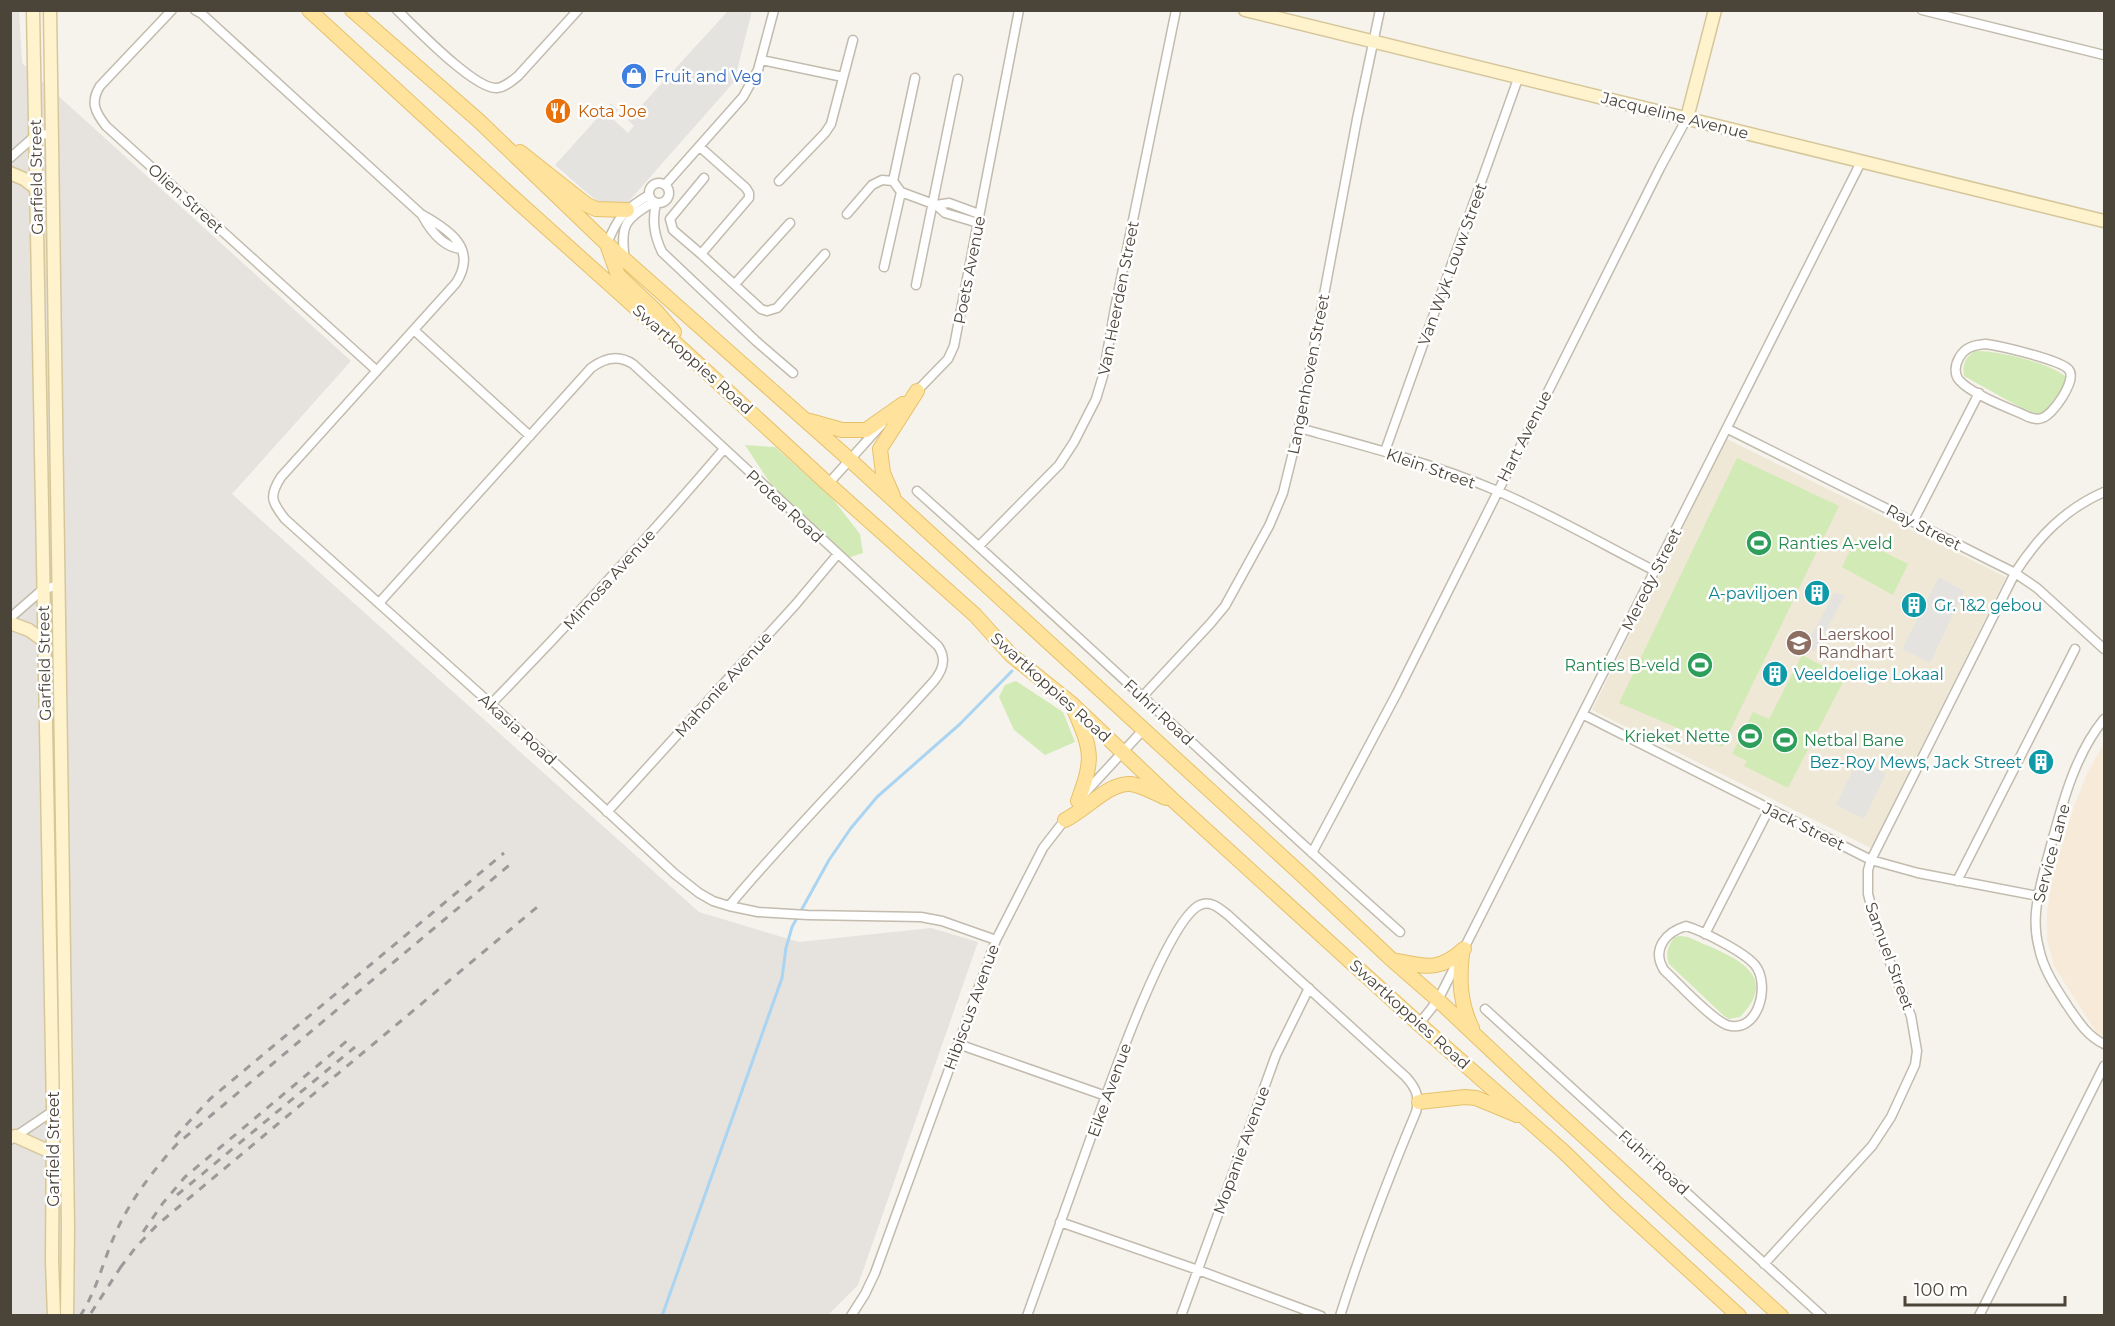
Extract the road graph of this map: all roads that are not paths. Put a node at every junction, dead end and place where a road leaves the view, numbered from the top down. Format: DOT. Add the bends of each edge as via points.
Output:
graph roads {
  1 [pos="33,10"];
  2 [pos="50,10"];
  3 [pos="172,10"];
  4 [pos="195,10"];
  5 [pos="309,10"];
  6 [pos="352,10"];
  7 [pos="397,10"];
  8 [pos="578,10"];
  9 [pos="774,10"];
  10 [pos="1019,10"];
  11 [pos="1176,10"];
  12 [pos="1245,10"];
  13 [pos="1380,10"];
  14 [pos="1715,10"];
  15 [pos="1922,10"];
  16 [pos="853,40"];
  17 [pos="1374,41"];
  18 [pos="2104,55"];
  19 [pos="761,60"];
  20 [pos="1519,76"];
  21 [pos="843,77"];
  22 [pos="915,78"];
  23 [pos="958,79"];
  24 [pos="1688,118"];
  25 [pos="478,120"];
  26 [pos="52,134"];
  27 [pos="36,135"];
  28 [pos="700,147"];
  29 [pos="10,158"];
  30 [pos="1861,162"];
  31 [pos="10,173"];
  32 [pos="704,178"];
  33 [pos="779,181"];
  34 [pos="893,181"];
  35 [pos="665,185"];
  36 [pos="37,189"];
  37 [pos="901,192"];
  38 [pos="653,200"];
  39 [pos="935,204"];
  40 [pos="632,211"];
  41 [pos="847,214"];
  42 [pos="979,219"];
  43 [pos="2104,221"];
  44 [pos="790,223"];
  45 [pos="654,225"];
  46 [pos="607,244"];
  47 [pos="701,254"];
  48 [pos="825,254"];
  49 [pos="626,260"];
  50 [pos="884,267"];
  51 [pos="735,284"];
  52 [pos="916,285"];
  53 [pos="415,331"];
  54 [pos="683,350"];
  55 [pos="376,370"];
  56 [pos="55,373"];
  57 [pos="793,373"];
  58 [pos="39,375"];
  59 [pos="917,391"];
  60 [pos="1980,393"];
  61 [pos="903,404"];
  62 [pos="805,420"];
  63 [pos="1299,428"];
  64 [pos="1728,429"];
  65 [pos="530,436"];
  66 [pos="724,449"];
  67 [pos="1385,451"];
  68 [pos="849,459"];
  69 [pos="828,484"];
  70 [pos="917,491"];
  71 [pos="1497,491"];
  72 [pos="2104,492"];
  73 [pos="896,502"];
  74 [pos="1914,522"];
  75 [pos="979,546"];
  76 [pos="837,555"];
  77 [pos="1655,571"];
  78 [pos="2015,573"];
  79 [pos="58,585"];
  80 [pos="42,590"];
  81 [pos="379,603"];
  82 [pos="10,618"];
  83 [pos="10,623"];
  84 [pos="44,640"];
  85 [pos="2074,649"];
  86 [pos="2104,649"];
  87 [pos="1142,697"];
  88 [pos="491,704"];
  89 [pos="1072,704"];
  90 [pos="1584,715"];
  91 [pos="2104,720"];
  92 [pos="1144,729"];
  93 [pos="1123,752"];
  94 [pos="62,798"];
  95 [pos="47,799"];
  96 [pos="1078,801"];
  97 [pos="1174,801"];
  98 [pos="1769,809"];
  99 [pos="608,812"];
  100 [pos="1065,820"];
  101 [pos="1312,853"];
  102 [pos="1871,860"];
  103 [pos="1957,881"];
  104 [pos="2038,896"];
  105 [pos="729,906"];
  106 [pos="1400,932"];
  107 [pos="1706,934"];
  108 [pos="996,940"];
  109 [pos="1464,951"];
  110 [pos="1391,959"];
  111 [pos="1309,988"];
  112 [pos="1438,1000"];
  113 [pos="1485,1009"];
  114 [pos="1419,1024"];
  115 [pos="1475,1035"];
  116 [pos="958,1044"];
  117 [pos="2104,1044"];
  118 [pos="2104,1066"];
  119 [pos="1106,1096"];
  120 [pos="1419,1102"];
  121 [pos="59,1108"];
  122 [pos="1527,1119"];
  123 [pos="13,1138"];
  124 [pos="53,1153"];
  125 [pos="1060,1222"];
  126 [pos="1764,1264"];
  127 [pos="1198,1270"];
  128 [pos="54,1316"];
  129 [pos="67,1316"];
  130 [pos="851,1316"];
  131 [pos="1026,1316"];
  132 [pos="1181,1316"];
  133 [pos="1321,1316"];
  134 [pos="1340,1316"];
  135 [pos="1739,1316"];
  136 [pos="1781,1316"];
  137 [pos="1822,1316"];
  138 [pos="1979,1316"];
  1 -- 27 [label="street, Garfield Street"];
  2 -- 26 [label="street, Garfield Street"];
  3 -- 55 [label="street, Olien Street" via="100,86 94,100 96,113"];
  4 -- 53 [label="street" via="422,214 445,243 461,249 465,260 463,273"];
  5 -- 54 [label="main road, Swartkoppies Road"];
  6 -- 25 [label="main road, Swartkoppies Road"];
  7 -- 8 [label="street" via="466,73 479,83 496,88 518,76"];
  9 -- 19 [label="street"];
  10 -- 42 [label="street, Poets Avenue"];
  11 -- 75 [label="street, Van Heerden Street" via="1096,399 1059,465"];
  12 -- 17 [label="street, Jacqueline Avenue"];
  13 -- 17 [label="street, Langenhoven Street"];
  14 -- 24 [label="street, Hart Avenue"];
  15 -- 18 [label="street"];
  16 -- 21 [label="street"];
  17 -- 20 [label="street, Jacqueline Avenue"];
  17 -- 63 [label="street, Langenhoven Street"];
  19 -- 21 [label="street"];
  19 -- 28 [label="street" via="742,97"];
  20 -- 24 [label="street, Jacqueline Avenue"];
  20 -- 67 [label="street, Van Wyk Louw Street"];
  21 -- 33 [label="street" via="828,128"];
  22 -- 34 [label="street"];
  23 -- 39 [label="street"];
  24 -- 30 [label="street, Jacqueline Avenue"];
  24 -- 71 [label="street, Hart Avenue"];
  25 -- 40 [label="main road" via="587,206"];
  25 -- 46 [label="main road, Swartkoppies Road"];
  26 -- 27 [label="street"];
  26 -- 56 [label="street, Garfield Street"];
  27 -- 29 [label="street"];
  27 -- 36 [label="street, Garfield Street"];
  28 -- 35 [label="street"];
  28 -- 47 [label="street" via="749,192 749,198"];
  30 -- 43 [label="street, Jacqueline Avenue"];
  30 -- 64 [label="street, Meredy Street"];
  31 -- 36 [label="street"];
  32 -- 47 [label="street" via="670,219 673,230"];
  34 -- 37 [label="street"];
  34 -- 41 [label="street" via="882,180 872,185"];
  35 -- 38 [label="street" via="659,182 650,188"];
  35 -- 38 [label="street" via="669,195 664,202"];
  36 -- 58 [label="street, Garfield Street"];
  37 -- 39 [label="street"];
  37 -- 50 [label="street"];
  38 -- 40 [label="street"];
  38 -- 45 [label="street"];
  39 -- 42 [label="street" via="945,213"];
  39 -- 52 [label="street"];
  40 -- 45 [label="street"];
  40 -- 46 [label="street" via="620,216"];
  40 -- 49 [label="street" via="623,236"];
  42 -- 59 [label="street, Poets Avenue" via="952,351"];
  44 -- 51 [label="street"];
  45 -- 57 [label="street" via="662,252"];
  46 -- 49 [label="main road, Swartkoppies Road"];
  46 -- 54 [label="main road" via="618,275 656,311 675,333"];
  47 -- 51 [label="street"];
  48 -- 51 [label="street" via="772,311 761,309"];
  49 -- 62 [label="main road, Swartkoppies Road"];
  53 -- 55 [label="street"];
  53 -- 65 [label="street"];
  54 -- 69 [label="main road, Swartkoppies Road"];
  55 -- 81 [label="street, Akasia Road" via="282,477 272,495 285,519"];
  56 -- 58 [label="street"];
  56 -- 79 [label="street, Garfield Street"];
  58 -- 80 [label="street, Garfield Street"];
  59 -- 61 [label="street, Poets Avenue"];
  59 -- 73 [label="main road" via="880,449 883,473"];
  60 -- 60 [label="street" via="1960,381 1956,371 1963,352 1976,345 1994,345 2058,362 2071,374 2070,384 2043,418 2030,418"];
  60 -- 74 [label="street"];
  61 -- 62 [label="main road" via="866,430 842,430"];
  61 -- 68 [label="street, Poets Avenue"];
  62 -- 68 [label="main road, Swartkoppies Road"];
  63 -- 67 [label="street, Klein Street"];
  63 -- 87 [label="street, Langenhoven Street" via="1278,507 1225,606"];
  64 -- 74 [label="street, Ray Street"];
  64 -- 77 [label="street, Meredy Street"];
  65 -- 66 [label="street, Protea Road" via="591,368 615,358 633,364"];
  65 -- 81 [label="street"];
  66 -- 76 [label="street, Protea Road"];
  66 -- 88 [label="street, Mimosa Avenue"];
  67 -- 71 [label="street, Klein Street"];
  68 -- 69 [label="street, Poets Avenue"];
  68 -- 73 [label="main road, Swartkoppies Road"];
  69 -- 89 [label="main road, Swartkoppies Road" via="975,615 1011,655"];
  70 -- 75 [label="street, Fuhri Road"];
  71 -- 77 [label="street, Klein Street"];
  71 -- 101 [label="street, Hart Avenue"];
  72 -- 78 [label="street, Samuel Street" via="2049,528"];
  73 -- 92 [label="main road, Swartkoppies Road"];
  74 -- 78 [label="street, Ray Street"];
  75 -- 87 [label="street, Fuhri Road"];
  76 -- 99 [label="street, Mahonie Avenue"];
  76 -- 105 [label="street, Protea Road" via="938,646 942,654 941,673"];
  77 -- 90 [label="street, Meredy Street"];
  78 -- 86 [label="street, Ray Street"];
  78 -- 102 [label="street, Samuel Street"];
  79 -- 80 [label="street"];
  79 -- 94 [label="street, Garfield Street"];
  80 -- 82 [label="street"];
  80 -- 84 [label="street, Garfield Street"];
  81 -- 88 [label="street, Akasia Road"];
  83 -- 84 [label="street"];
  84 -- 95 [label="street, Garfield Street"];
  85 -- 103 [label="street"];
  87 -- 101 [label="street, Fuhri Road"];
  88 -- 99 [label="street, Akasia Road"];
  89 -- 93 [label="main road, Swartkoppies Road"];
  89 -- 96 [label="main road" via="1090,756"];
  90 -- 98 [label="street, Jack Street"];
  90 -- 109 [label="street, Meredy Street"];
  91 -- 104 [label="street, Service Lane" via="2072,777"];
  92 -- 93 [label="street, Hibiscus Avenue"];
  92 -- 110 [label="main road, Swartkoppies Road"];
  93 -- 96 [label="street, Hibiscus Avenue"];
  93 -- 97 [label="main road, Swartkoppies Road"];
  94 -- 95 [label="street"];
  94 -- 121 [label="street, Garfield Street"];
  95 -- 121 [label="street, Garfield Street"];
  96 -- 100 [label="street, Hibiscus Avenue"];
  97 -- 100 [label="main road" via="1123,784 1114,786"];
  97 -- 114 [label="main road, Swartkoppies Road"];
  98 -- 102 [label="street, Jack Street"];
  98 -- 107 [label="street"];
  99 -- 105 [label="street, Akasia Road" via="683,880 713,901"];
  100 -- 108 [label="street, Hibiscus Avenue" via="1042,848"];
  101 -- 106 [label="street, Fuhri Road"];
  102 -- 103 [label="street, Jack Street"];
  102 -- 126 [label="street, Samuel Street" via="1868,894 1878,932 1911,1016 1915,1065 1891,1117 1872,1146"];
  103 -- 104 [label="street, Jack Street"];
  104 -- 117 [label="street, Service Lane" via="2036,922 2044,966 2088,1034"];
  105 -- 108 [label="street, Akasia Road" via="808,915 921,917"];
  107 -- 107 [label="street" via="1747,958 1761,976 1761,1003 1743,1024 1729,1025 1718,1019 1664,970 1658,958 1660,948 1676,929 1686,926"];
  108 -- 116 [label="street, Hibiscus Avenue"];
  109 -- 110 [label="main road" via="1436,966"];
  109 -- 112 [label="street, Meredy Street"];
  109 -- 115 [label="main road" via="1461,993"];
  110 -- 112 [label="main road, Swartkoppies Road"];
  111 -- 119 [label="street, Eike Avenue" via="1212,904 1191,911 1174,935 1138,1012"];
  111 -- 120 [label="street" via="1406,1077"];
  111 -- 127 [label="street, Mopanie Avenue" via="1276,1055"];
  112 -- 114 [label="street, Meredy Street"];
  112 -- 115 [label="main road, Swartkoppies Road"];
  113 -- 126 [label="street, Fuhri Road"];
  114 -- 122 [label="main road, Swartkoppies Road"];
  115 -- 136 [label="main road, Swartkoppies Road"];
  116 -- 119 [label="street"];
  116 -- 130 [label="street, Hibiscus Avenue" via="875,1273"];
  118 -- 138 [label="street"];
  119 -- 125 [label="street, Eike Avenue"];
  120 -- 122 [label="main road" via="1476,1098"];
  120 -- 134 [label="street" via="1360,1252"];
  121 -- 123 [label="street"];
  121 -- 124 [label="street, Garfield Street"];
  121 -- 129 [label="street, Garfield Street" via="68,1226"];
  122 -- 135 [label="main road, Swartkoppies Road"];
  123 -- 124 [label="street"];
  124 -- 128 [label="street, Garfield Street"];
  125 -- 127 [label="street"];
  125 -- 131 [label="street, Eike Avenue"];
  126 -- 137 [label="street, Fuhri Road"];
  127 -- 132 [label="street, Mopanie Avenue"];
  127 -- 133 [label="street"];
}
